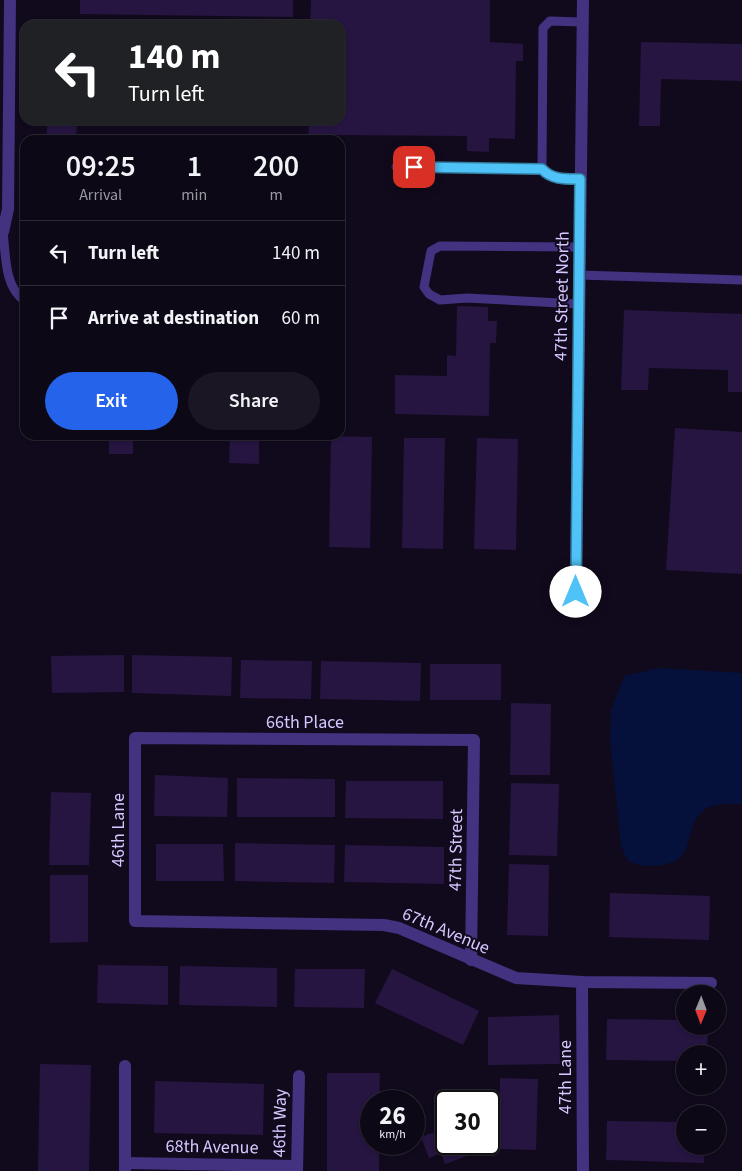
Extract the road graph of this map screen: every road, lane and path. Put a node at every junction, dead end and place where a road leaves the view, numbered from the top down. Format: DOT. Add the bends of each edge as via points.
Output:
graph roads {
  1 [pos="10,0"];
  2 [pos="583,0"];
  3 [pos="582,22"];
  4 [pos="5,51"];
  5 [pos="396,167"];
  6 [pos="542,169"];
  7 [pos="580,179"];
  8 [pos="4,200"];
  9 [pos="2,233"];
  10 [pos="580,247"];
  11 [pos="579,275"];
  12 [pos="742,280"];
  13 [pos="20,298"];
  14 [pos="579,304"];
  15 [pos="576,592"];
  16 [pos="135,738"];
  17 [pos="474,740"];
  18 [pos="135,921"];
  19 [pos="471,960"];
  20 [pos="582,982"];
  21 [pos="712,982"];
  22 [pos="125,1066"];
  23 [pos="299,1076"];
  24 [pos="126,1167"];
  25 [pos="297,1169"];
  26 [pos="583,1171"];
  1 -- 4 [label="street"];
  2 -- 3 [label="street, 47th Street North"];
  3 -- 6 [label="lane" via="550,21 543,28"];
  3 -- 7 [label="street, 47th Street North"];
  4 -- 8 [label="street"];
  5 -- 6 [label="lane"];
  6 -- 7 [label="lane" via="548,176"];
  7 -- 10 [label="street, 47th Street North"];
  8 -- 9 [label="street"];
  9 -- 13 [label="lane" via="9,279"];
  10 -- 11 [label="street, 47th Street North"];
  10 -- 14 [label="lane" via="440,246 431,251 424,287 440,300 467,298"];
  11 -- 12 [label="lane"];
  11 -- 14 [label="street, 47th Street North"];
  14 -- 15 [label="street, 47th Street North"];
  16 -- 17 [label="street, 66th Place"];
  16 -- 18 [label="street, 46th Lane"];
  17 -- 19 [label="street, 47th Street"];
  18 -- 19 [label="street, 67th Avenue" via="384,926 399,928"];
  19 -- 20 [label="street, 67th Avenue" via="516,978"];
  20 -- 21 [label="street, 67th Avenue"];
  20 -- 26 [label="street, 47th Lane"];
  22 -- 24 [label="street"];
  23 -- 25 [label="street, 46th Way"];
  24 -- 25 [label="street, 68th Avenue"];
}
